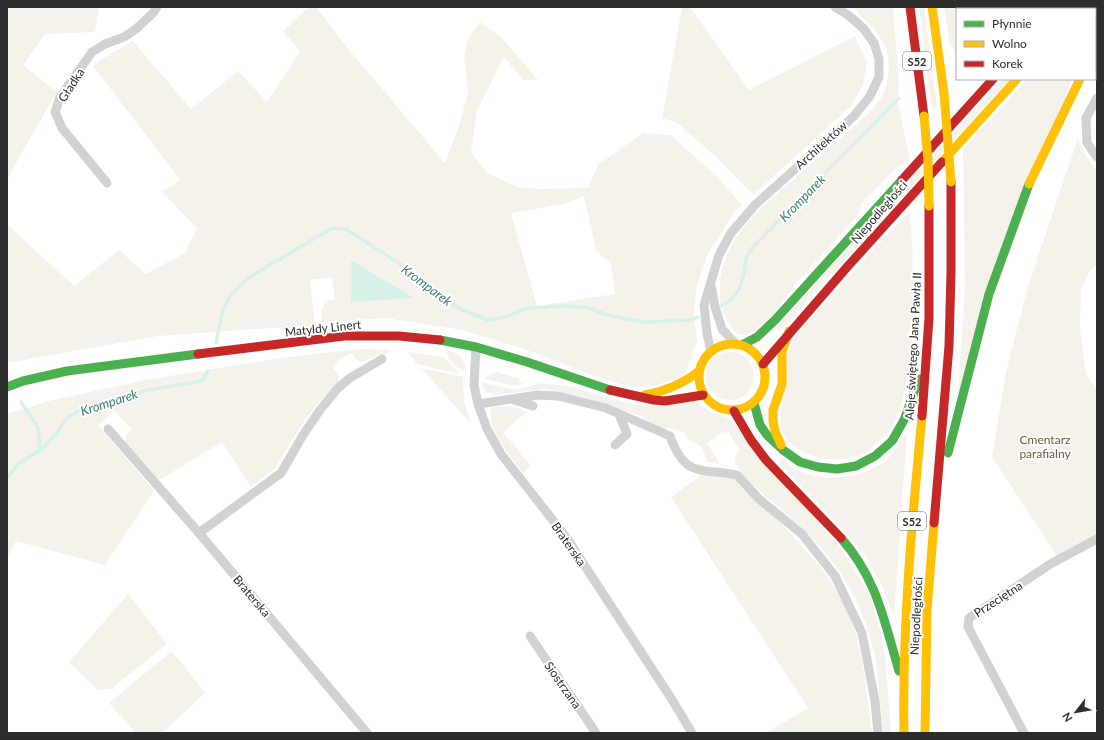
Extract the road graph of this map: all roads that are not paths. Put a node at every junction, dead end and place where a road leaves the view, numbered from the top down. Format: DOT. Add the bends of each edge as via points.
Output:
graph roads {
  1 [pos="157,7"];
  2 [pos="835,7"];
  3 [pos="910,7"];
  4 [pos="932,7"];
  5 [pos="992,80"];
  6 [pos="1016,80"];
  7 [pos="1080,80"];
  8 [pos="1097,98"];
  9 [pos="1097,157"];
  10 [pos="107,183"];
  11 [pos="710,282"];
  12 [pos="789,331"];
  13 [pos="739,344"];
  14 [pos="476,347"];
  15 [pos="711,351"];
  16 [pos="927,357"];
  17 [pos="382,359"];
  18 [pos="763,364"];
  19 [pos="699,371"];
  20 [pos="7,387"];
  21 [pos="703,395"];
  22 [pos="638,396"];
  23 [pos="513,400"];
  24 [pos="754,403"];
  25 [pos="478,404"];
  26 [pos="534,406"];
  27 [pos="734,411"];
  28 [pos="619,414"];
  29 [pos="108,429"];
  30 [pos="615,445"];
  31 [pos="783,450"];
  32 [pos="935,500"];
  33 [pos="199,533"];
  34 [pos="1097,539"];
  35 [pos="530,636"];
  36 [pos="903,686"];
  37 [pos="367,733"];
  38 [pos="596,733"];
  39 [pos="692,733"];
  40 [pos="878,733"];
  41 [pos="904,733"];
  42 [pos="925,733"];
  43 [pos="1024,733"];
  1 -- 10 [label="street, Gładka" via="136,29 92,52 60,97 55,112 62,128"];
  2 -- 11 [label="street, Architektów" via="863,28 874,43 879,59 879,76 876,83 870,96 854,116 755,205 731,233 719,255"];
  3 -- 16 [label="main road, Aleje świętego Jana Pawła II / S52, bridge" via="928,160 930,288"];
  4 -- 32 [label="main road, S52, bridge" via="944,93 950,182 951,272 949,346"];
  5 -- 13 [label="main road, Niepodległości" via="774,320 757,337"];
  6 -- 12 [label="main road, Niepodległości"];
  7 -- 32 [label="main road" via="1032,176 989,294"];
  8 -- 9 [label="street" via="1086,118 1087,143"];
  11 -- 13 [label="street, Architektów" via="722,329"];
  11 -- 15 [label="street, Architektów" via="704,305"];
  12 -- 18 [label="main road, Niepodległości"];
  12 -- 31 [label="main road" via="782,357 782,384 773,410 775,431"];
  13 -- 15 [label="main road" via="727,344"];
  13 -- 18 [label="main road" via="754,352"];
  14 -- 20 [label="main road, Matyldy Linert" via="444,340 399,336 344,336 67,372"];
  14 -- 22 [label="main road, Matyldy Linert" via="615,392"];
  14 -- 25 [label="street, Braterska" via="474,385"];
  15 -- 19 [label="main road" via="703,360"];
  16 -- 31 [label="main road" via="904,420 892,441 875,456 856,466 838,469 800,462"];
  16 -- 36 [label="main road, Aleje świętego Jana Pawła II / S52" via="905,610"];
  17 -- 33 [label="street" via="338,388 303,435 281,473"];
  18 -- 24 [label="main road" via="763,389"];
  19 -- 21 [label="main road"];
  19 -- 22 [label="main road, Matyldy Linert" via="673,387"];
  21 -- 22 [label="main road, Matyldy Linert" via="665,401"];
  21 -- 27 [label="main road" via="713,405 723,410"];
  23 -- 25 [label="street"];
  23 -- 26 [label="street"];
  23 -- 28 [label="street" via="538,395 558,396"];
  24 -- 27 [label="main road"];
  24 -- 31 [label="main road" via="760,425 766,435"];
  25 -- 39 [label="street, Braterska" via="487,429 501,454 566,537"];
  27 -- 36 [label="main road" via="772,467 843,541 867,573 881,605"];
  28 -- 30 [label="street" via="627,434"];
  28 -- 40 [label="street" via="670,436 676,451 688,465 701,472 737,475 759,499 807,540 835,576 862,633 875,701"];
  29 -- 33 [label="street, Braterska"];
  32 -- 42 [label="main road, Niepodległości / S52" via="927,610"];
  33 -- 37 [label="street, Braterska"];
  34 -- 43 [label="street, Przeciętna" via="1052,563 969,618 968,627"];
  35 -- 38 [label="street, Siostrzana"];
  36 -- 41 [label="main road, S52"];
}
